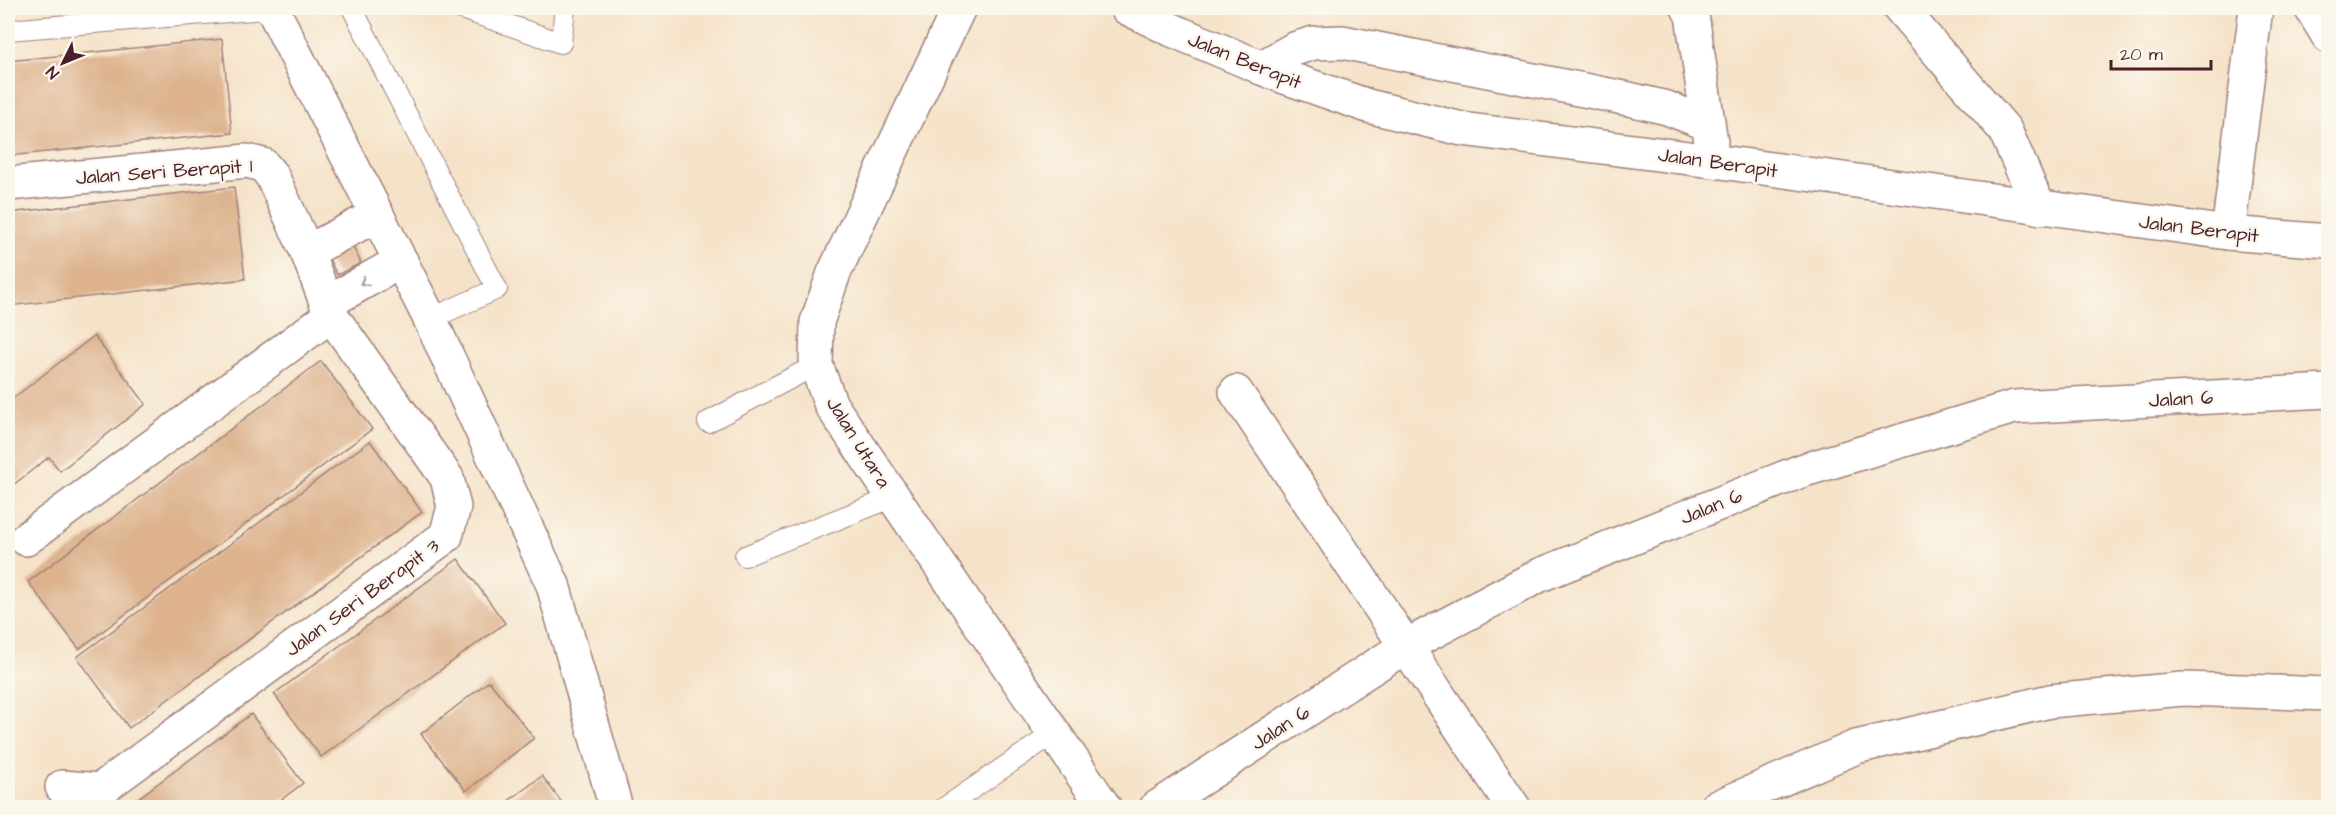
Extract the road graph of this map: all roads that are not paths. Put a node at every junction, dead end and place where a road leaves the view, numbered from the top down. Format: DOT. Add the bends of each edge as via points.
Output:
graph roads {
  1 [pos="274,8"];
  2 [pos="352,8"];
  3 [pos="459,8"];
  4 [pos="565,8"];
  5 [pos="959,8"];
  6 [pos="1127,8"];
  7 [pos="1688,8"];
  8 [pos="1900,8"];
  9 [pos="2256,8"];
  10 [pos="2311,8"];
  11 [pos="8,30"];
  12 [pos="2328,36"];
  13 [pos="1261,68"];
  14 [pos="1708,124"];
  15 [pos="1714,162"];
  16 [pos="8,184"];
  17 [pos="2039,208"];
  18 [pos="377,215"];
  19 [pos="2228,233"];
  20 [pos="2328,241"];
  21 [pos="307,252"];
  22 [pos="401,261"];
  23 [pos="329,309"];
  24 [pos="430,320"];
  25 [pos="816,365"];
  26 [pos="2328,391"];
  27 [pos="1236,392"];
  28 [pos="708,422"];
  29 [pos="894,497"];
  30 [pos="26,539"];
  31 [pos="745,556"];
  32 [pos="1406,646"];
  33 [pos="2328,694"];
  34 [pos="1054,733"];
  35 [pos="62,787"];
  36 [pos="616,807"];
  37 [pos="944,807"];
  38 [pos="1105,807"];
  39 [pos="1156,807"];
  40 [pos="1514,807"];
  41 [pos="1715,807"];
  1 -- 11 [label="lane"];
  1 -- 18 [label="street"];
  2 -- 24 [label="lane" via="497,289"];
  3 -- 4 [label="lane" via="561,43"];
  5 -- 25 [label="street, Jalan Utara" via="834,273 817,322"];
  6 -- 13 [label="street, Jalan Berapit"];
  7 -- 14 [label="street"];
  8 -- 17 [label="street" via="2005,130"];
  9 -- 19 [label="street"];
  10 -- 12 [label="street"];
  13 -- 14 [label="street" via="1294,49 1314,43 1342,42 1629,99 1668,108"];
  13 -- 15 [label="street, Jalan Berapit" via="1368,106 1462,129"];
  14 -- 15 [label="street"];
  15 -- 17 [label="street, Jalan Berapit"];
  16 -- 21 [label="street, Jalan Seri Berapit 1" via="247,161 263,165 273,176"];
  17 -- 19 [label="street, Jalan Berapit"];
  18 -- 21 [label="street"];
  18 -- 22 [label="street"];
  19 -- 20 [label="street, Jalan Berapit"];
  21 -- 23 [label="street, Jalan Seri Berapit 1"];
  22 -- 23 [label="street, one-way"];
  22 -- 24 [label="street"];
  23 -- 30 [label="street"];
  23 -- 35 [label="street, Jalan Seri Berapit 3" via="447,478 454,507 446,536 100,790"];
  24 -- 36 [label="street" via="554,585"];
  25 -- 28 [label="lane"];
  25 -- 29 [label="street, Jalan Utara" via="831,405"];
  26 -- 32 [label="street, Jalan 6" via="2014,407 1801,471 1540,575"];
  27 -- 32 [label="street"];
  29 -- 31 [label="lane"];
  29 -- 34 [label="street, Jalan Utara"];
  32 -- 39 [label="street, Jalan 6"];
  32 -- 40 [label="street"];
  33 -- 41 [label="street" via="2182,689 2050,701 1856,747"];
  34 -- 37 [label="lane"];
  34 -- 38 [label="street, Jalan Utara"];
}
